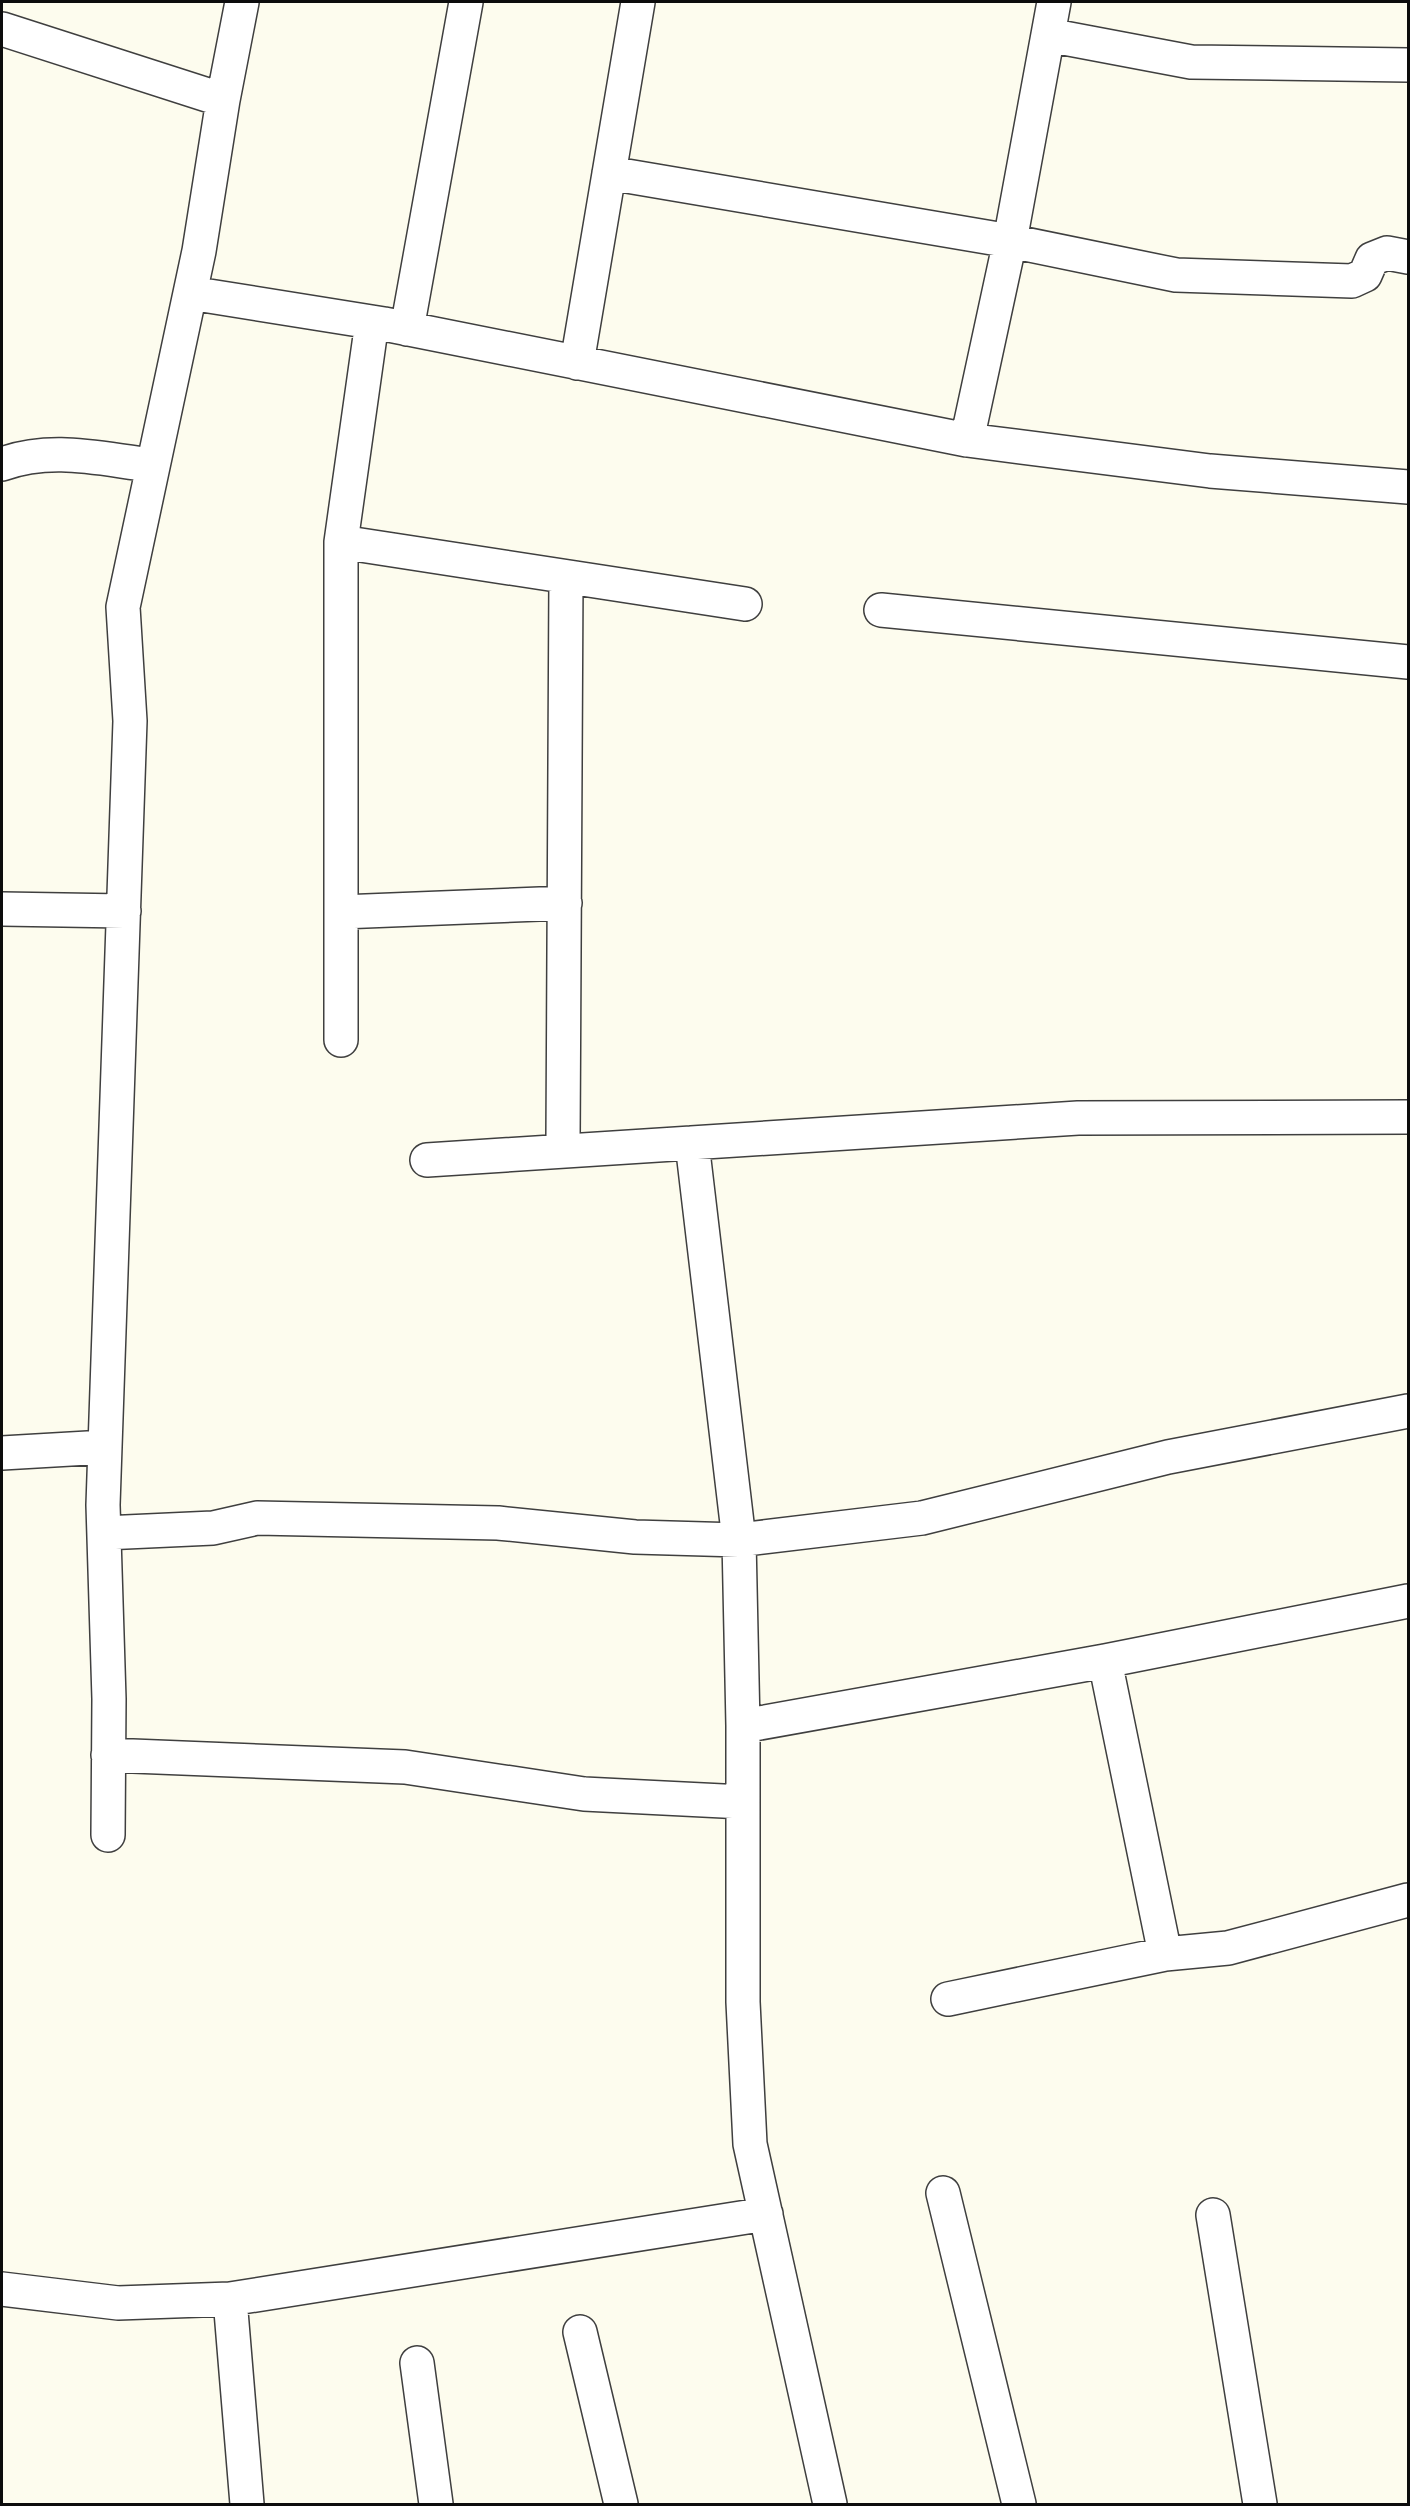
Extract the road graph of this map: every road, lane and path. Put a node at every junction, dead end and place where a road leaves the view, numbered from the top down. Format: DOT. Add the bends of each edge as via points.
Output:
graph roads {
  1 [pos="242,2"];
  2 [pos="466,2"];
  3 [pos="638,2"];
  4 [pos="1054,2"];
  5 [pos="2,29"];
  6 [pos="1048,35"];
  7 [pos="1408,64"];
  8 [pos="223,100"];
  9 [pos="609,173"];
  10 [pos="1010,241"];
  11 [pos="1408,257"];
  12 [pos="190,293"];
  13 [pos="372,322"];
  14 [pos="407,329"];
  15 [pos="577,363"];
  16 [pos="967,440"];
  17 [pos="2,464"];
  18 [pos="152,465"];
  19 [pos="1408,487"];
  20 [pos="341,542"];
  21 [pos="566,577"];
  22 [pos="745,604"];
  23 [pos="881,610"];
  24 [pos="1408,662"];
  25 [pos="565,903"];
  26 [pos="2,909"];
  27 [pos="124,911"];
  28 [pos="341,912"];
  29 [pos="341,1040"];
  30 [pos="1408,1117"];
  31 [pos="563,1141"];
  32 [pos="692,1143"];
  33 [pos="427,1160"];
  34 [pos="1408,1411"];
  35 [pos="105,1446"];
  36 [pos="2,1453"];
  37 [pos="104,1533"];
  38 [pos="739,1540"];
  39 [pos="1408,1601"];
  40 [pos="1105,1661"];
  41 [pos="743,1726"];
  42 [pos="108,1755"];
  43 [pos="743,1802"];
  44 [pos="108,1835"];
  45 [pos="1408,1900"];
  46 [pos="1165,1954"];
  47 [pos="948,1999"];
  48 [pos="943,2193"];
  49 [pos="766,2214"];
  50 [pos="1213,2215"];
  51 [pos="2,2289"];
  52 [pos="230,2299"];
  53 [pos="580,2332"];
  54 [pos="417,2363"];
  55 [pos="247,2505"];
  56 [pos="436,2505"];
  57 [pos="621,2505"];
  58 [pos="831,2505"];
  59 [pos="1020,2505"];
  60 [pos="1260,2505"];
  1 -- 8 [label="street"];
  2 -- 14 [label="street"];
  3 -- 9 [label="street"];
  4 -- 6 [label="street"];
  5 -- 8 [label="street"];
  6 -- 7 [label="street" via="1191,62"];
  6 -- 10 [label="street"];
  8 -- 12 [label="street"];
  9 -- 10 [label="street"];
  9 -- 15 [label="street"];
  10 -- 11 [label="street" via="1176,275 1353,281 1365,275 1372,259 1387,253"];
  10 -- 16 [label="street"];
  12 -- 13 [label="street"];
  12 -- 18 [label="street"];
  13 -- 14 [label="street"];
  13 -- 20 [label="street"];
  14 -- 15 [label="street"];
  15 -- 16 [label="street"];
  16 -- 19 [label="street" via="1210,471"];
  17 -- 18 [label="street" via="24,456 57,453"];
  18 -- 27 [label="street" via="123,607 130,721"];
  20 -- 21 [label="street"];
  20 -- 28 [label="street"];
  21 -- 22 [label="street"];
  21 -- 25 [label="street"];
  23 -- 24 [label="street"];
  25 -- 28 [label="street"];
  25 -- 31 [label="street"];
  26 -- 27 [label="street"];
  27 -- 35 [label="street"];
  28 -- 29 [label="street"];
  30 -- 32 [label="street" via="1078,1118"];
  32 -- 33 [label="street"];
  32 -- 38 [label="street"];
  34 -- 38 [label="street" via="1168,1458 922,1518"];
  35 -- 36 [label="street"];
  35 -- 37 [label="street"];
  37 -- 38 [label="street" via="213,1528 257,1518 498,1523 635,1537"];
  37 -- 42 [label="street"];
  38 -- 41 [label="street"];
  39 -- 40 [label="street"];
  40 -- 41 [label="street"];
  40 -- 46 [label="street"];
  41 -- 43 [label="street"];
  42 -- 43 [label="street" via="405,1767 584,1794"];
  42 -- 44 [label="street"];
  43 -- 49 [label="street" via="743,2002 750,2145"];
  45 -- 46 [label="street" via="1228,1948"];
  46 -- 47 [label="street"];
  48 -- 59 [label="street"];
  49 -- 52 [label="street"];
  49 -- 58 [label="street"];
  50 -- 60 [label="street"];
  51 -- 52 [label="street" via="118,2303"];
  52 -- 55 [label="street"];
  53 -- 57 [label="street"];
  54 -- 56 [label="street"];
}
